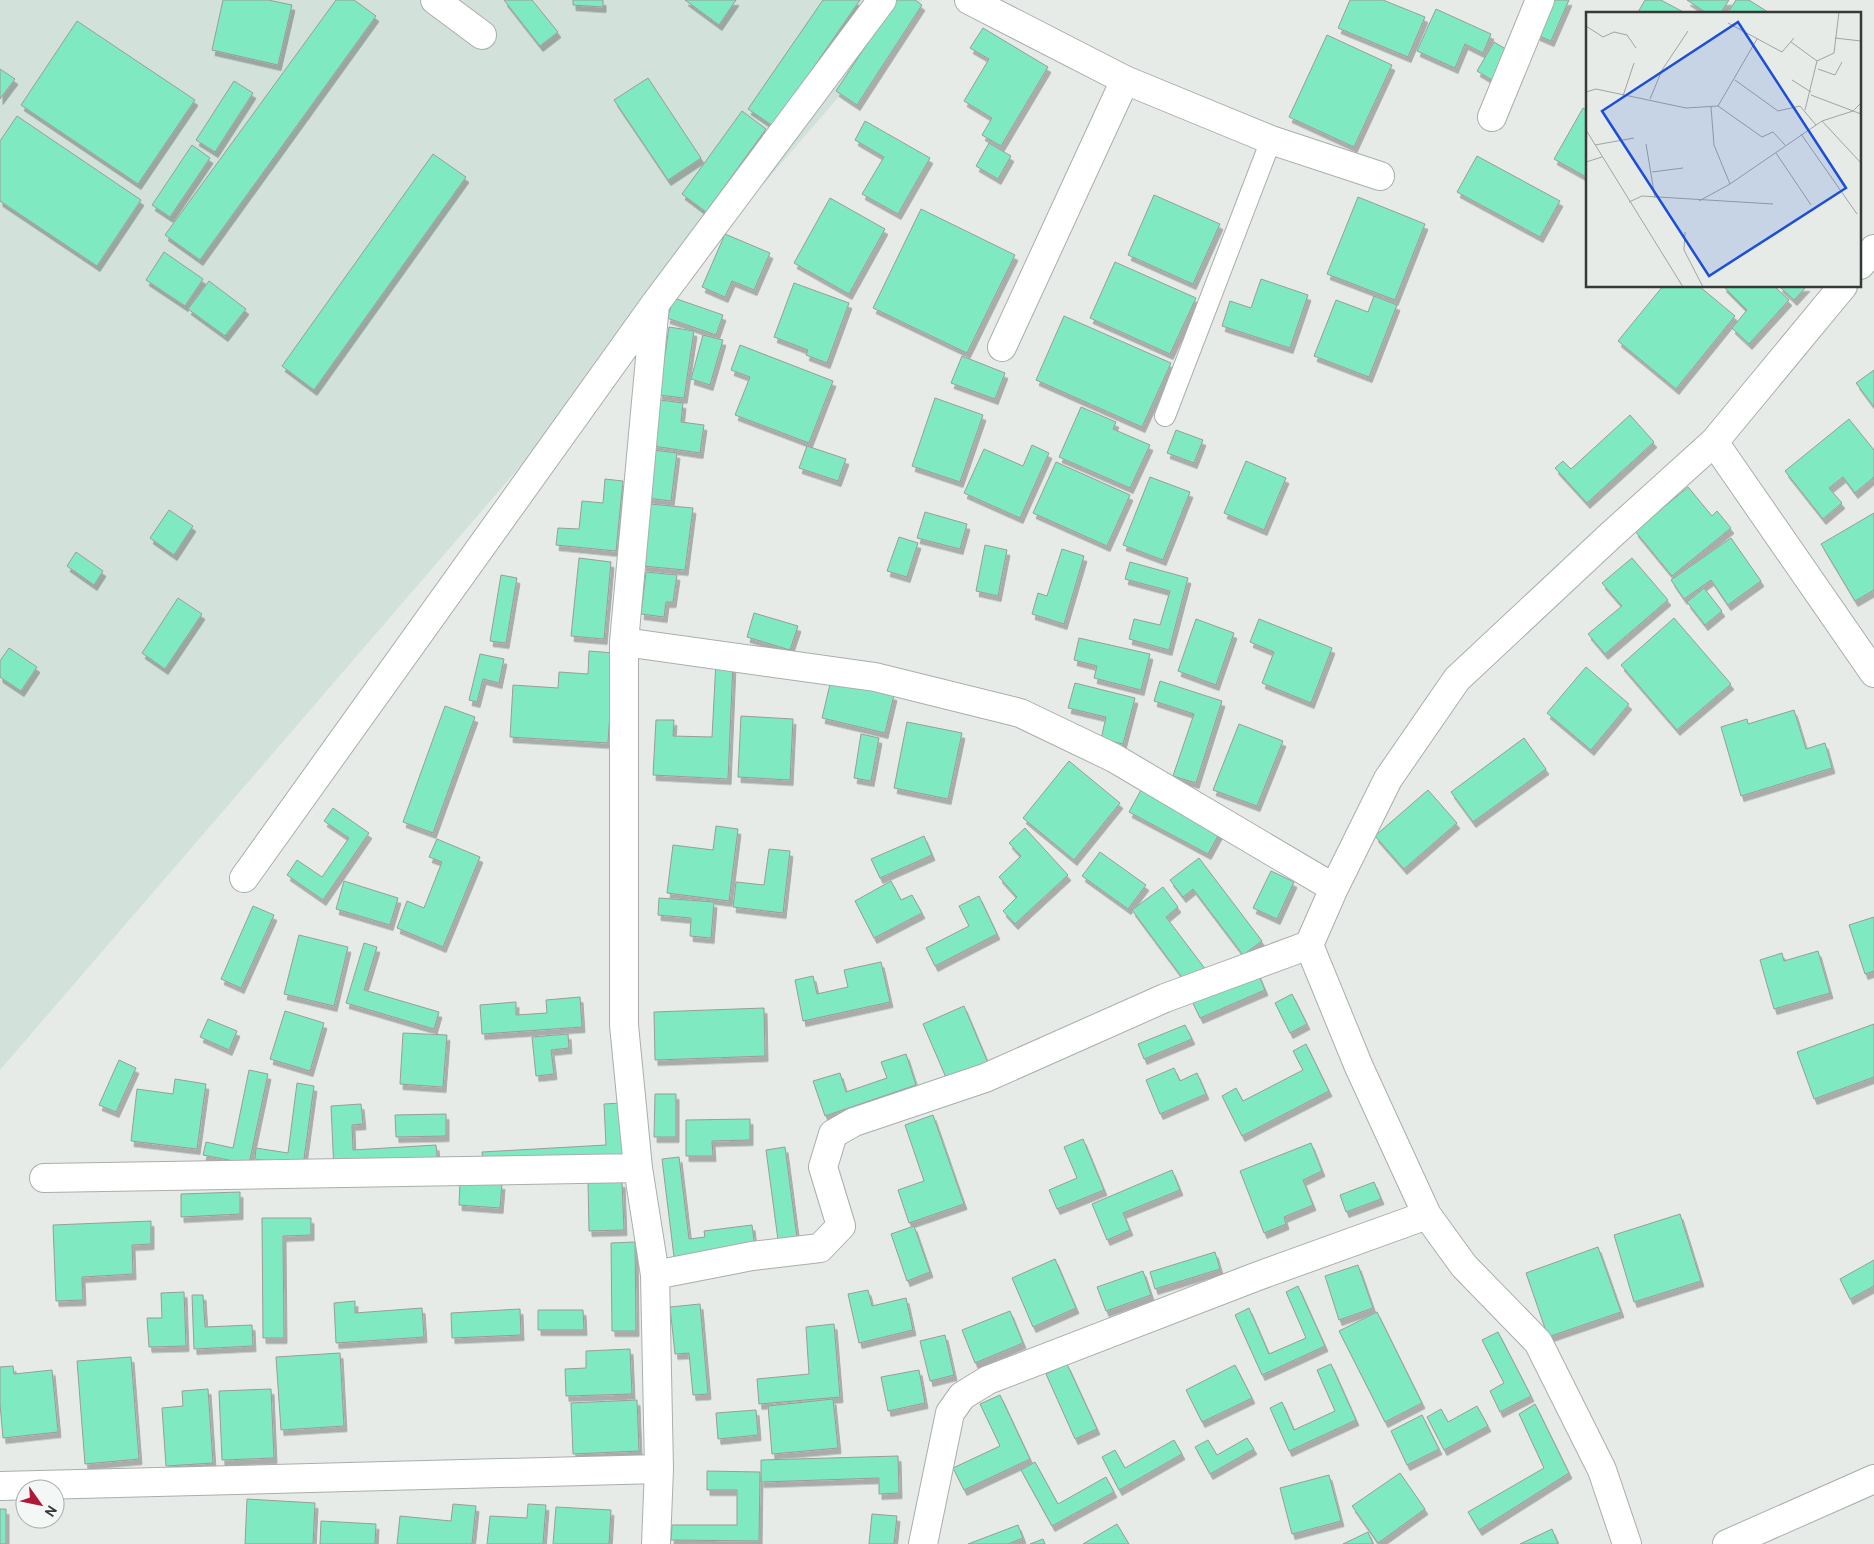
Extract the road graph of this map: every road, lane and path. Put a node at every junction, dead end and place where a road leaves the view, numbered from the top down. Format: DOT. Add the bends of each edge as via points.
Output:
graph roads {
  1 [pos="435,0"];
  2 [pos="882,0"];
  3 [pos="969,0"];
  4 [pos="1540,0"];
  5 [pos="482,35"];
  6 [pos="1125,80"];
  7 [pos="1492,117"];
  8 [pos="1271,140"];
  9 [pos="1380,176"];
  10 [pos="1874,249"];
  11 [pos="1862,263"];
  12 [pos="1841,288"];
  13 [pos="655,304"];
  14 [pos="1002,347"];
  15 [pos="1166,416"];
  16 [pos="1714,442"];
  17 [pos="624,642"];
  18 [pos="1874,674"];
  19 [pos="244,878"];
  20 [pos="1334,888"];
  21 [pos="1309,945"];
  22 [pos="638,1168"];
  23 [pos="44,1178"];
  24 [pos="1427,1215"];
  25 [pos="655,1275"];
  26 [pos="659,1469"];
  27 [pos="1874,1480"];
  28 [pos="0,1486"];
  29 [pos="656,1544"];
  30 [pos="923,1544"];
  31 [pos="1628,1544"];
  32 [pos="1727,1544"];
  1 -- 5 [label="street"];
  2 -- 13 [label="street"];
  3 -- 6 [label="street"];
  4 -- 7 [label="street"];
  6 -- 8 [label="street"];
  6 -- 14 [label="street"];
  8 -- 9 [label="street"];
  8 -- 15 [label="lane"];
  10 -- 11 [label="street"];
  12 -- 16 [label="street"];
  13 -- 17 [label="street"];
  13 -- 19 [label="street"];
  16 -- 18 [label="street"];
  16 -- 20 [label="street" via="1457,679 1388,779"];
  17 -- 20 [label="street" via="875,677 1020,712 1114,758"];
  17 -- 22 [label="street" via="624,1025"];
  20 -- 21 [label="street"];
  21 -- 24 [label="street" via="1359,1067"];
  21 -- 25 [label="street" via="1166,998 985,1078 854,1122 833,1134 823,1167 840,1226 820,1248 752,1256"];
  22 -- 23 [label="street"];
  22 -- 25 [label="street"];
  24 -- 30 [label="street" via="988,1380 962,1396 950,1413"];
  24 -- 31 [label="street" via="1464,1266 1538,1342 1602,1470"];
  25 -- 26 [label="street"];
  26 -- 28 [label="street"];
  26 -- 29 [label="street"];
  27 -- 32 [label="street"];
}
